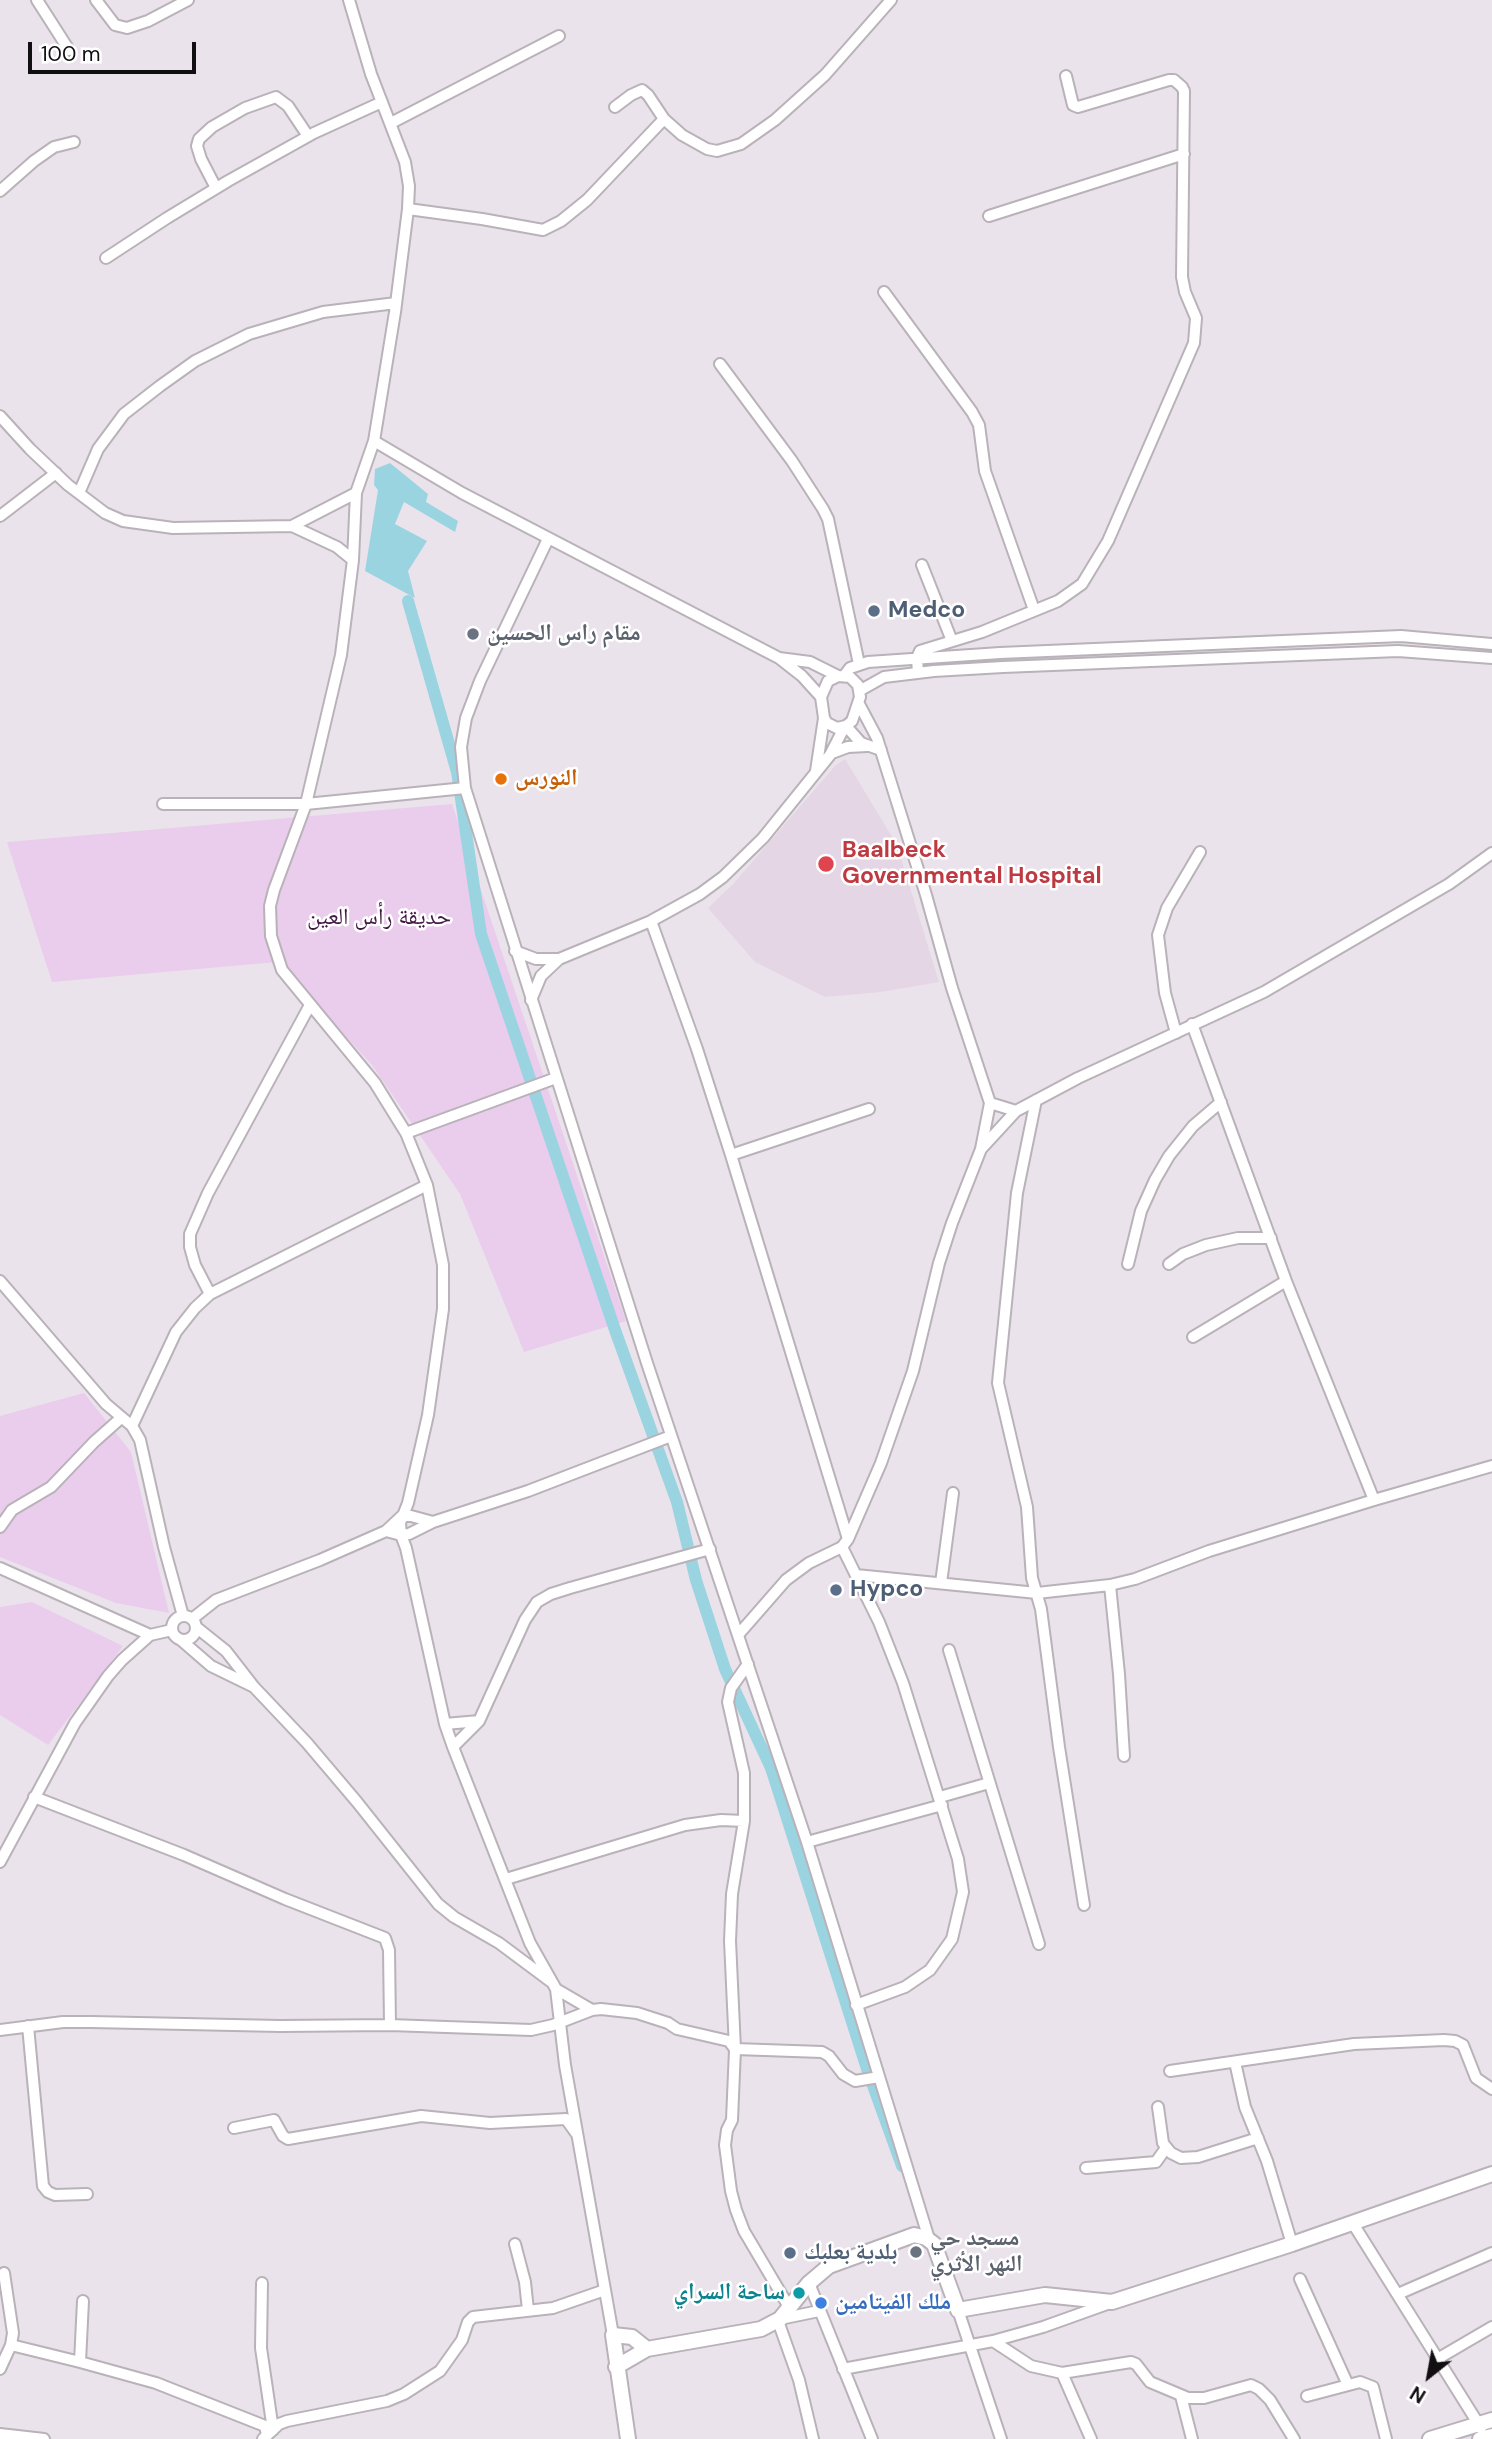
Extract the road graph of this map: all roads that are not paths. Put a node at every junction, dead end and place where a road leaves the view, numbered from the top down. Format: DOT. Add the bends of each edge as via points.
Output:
graph roads {
  1 [pos="37,0"];
  2 [pos="96,0"];
  3 [pos="188,0"];
  4 [pos="349,0"];
  5 [pos="891,0"];
  6 [pos="559,36"];
  7 [pos="69,50"];
  8 [pos="1066,76"];
  9 [pos="382,102"];
  10 [pos="615,107"];
  11 [pos="664,119"];
  12 [pos="391,123"];
  13 [pos="308,136"];
  14 [pos="74,142"];
  15 [pos="1184,154"];
  16 [pos="216,188"];
  17 [pos="0,191"];
  18 [pos="408,209"];
  19 [pos="989,216"];
  20 [pos="106,258"];
  21 [pos="884,292"];
  22 [pos="396,303"];
  23 [pos="720,364"];
  24 [pos="0,415"];
  25 [pos="374,441"];
  26 [pos="56,473"];
  27 [pos="79,493"];
  28 [pos="356,493"];
  29 [pos="0,516"];
  30 [pos="292,526"];
  31 [pos="548,539"];
  32 [pos="353,560"];
  33 [pos="922,565"];
  34 [pos="1034,610"];
  35 [pos="952,641"];
  36 [pos="1492,644"];
  37 [pos="1081,650"];
  38 [pos="779,658"];
  39 [pos="916,658"];
  40 [pos="1492,658"];
  41 [pos="859,664"];
  42 [pos="1082,664"];
  43 [pos="918,673"];
  44 [pos="841,676"];
  45 [pos="859,691"];
  46 [pos="821,697"];
  47 [pos="859,704"];
  48 [pos="824,718"];
  49 [pos="846,726"];
  50 [pos="867,746"];
  51 [pos="881,750"];
  52 [pos="830,754"];
  53 [pos="816,771"];
  54 [pos="465,788"];
  55 [pos="163,804"];
  56 [pos="306,804"];
  57 [pos="1200,852"];
  58 [pos="1492,853"];
  59 [pos="652,921"];
  60 [pos="515,951"];
  61 [pos="559,958"];
  62 [pos="531,1000"];
  63 [pos="310,1005"];
  64 [pos="1192,1024"];
  65 [pos="1176,1033"];
  66 [pos="551,1080"];
  67 [pos="1035,1100"];
  68 [pos="1221,1102"];
  69 [pos="990,1103"];
  70 [pos="869,1110"];
  71 [pos="1016,1111"];
  72 [pos="406,1133"];
  73 [pos="981,1149"];
  74 [pos="731,1155"];
  75 [pos="427,1185"];
  76 [pos="1270,1238"];
  77 [pos="1128,1264"];
  78 [pos="1169,1264"];
  79 [pos="0,1281"];
  80 [pos="1286,1281"];
  81 [pos="210,1294"];
  82 [pos="1193,1337"];
  83 [pos="121,1418"];
  84 [pos="132,1426"];
  85 [pos="671,1436"];
  86 [pos="1492,1466"];
  87 [pos="953,1493"];
  88 [pos="1374,1500"];
  89 [pos="407,1516"];
  90 [pos="433,1522"];
  91 [pos="0,1527"];
  92 [pos="386,1531"];
  93 [pos="405,1535"];
  94 [pos="845,1543"];
  95 [pos="710,1549"];
  96 [pos="0,1568"];
  97 [pos="856,1575"];
  98 [pos="941,1583"];
  99 [pos="1110,1585"];
  100 [pos="1037,1593"];
  101 [pos="190,1621"];
  102 [pos="172,1630"];
  103 [pos="150,1635"];
  104 [pos="738,1635"];
  105 [pos="181,1640"];
  106 [pos="948,1650"];
  107 [pos="748,1664"];
  108 [pos="254,1687"];
  109 [pos="479,1721"];
  110 [pos="445,1724"];
  111 [pos="453,1747"];
  112 [pos="1124,1756"];
  113 [pos="989,1783"];
  114 [pos="34,1797"];
  115 [pos="941,1801"];
  116 [pos="744,1821"];
  117 [pos="807,1842"];
  118 [pos="0,1862"];
  119 [pos="506,1879"];
  120 [pos="1084,1905"];
  121 [pos="1039,1944"];
  122 [pos="555,1986"];
  123 [pos="856,2006"];
  124 [pos="592,2010"];
  125 [pos="560,2023"];
  126 [pos="390,2025"];
  127 [pos="28,2026"];
  128 [pos="0,2029"];
  129 [pos="735,2049"];
  130 [pos="1235,2062"];
  131 [pos="1170,2071"];
  132 [pos="876,2078"];
  133 [pos="1492,2089"];
  134 [pos="1158,2107"];
  135 [pos="234,2128"];
  136 [pos="578,2135"];
  137 [pos="1258,2138"];
  138 [pos="1166,2148"];
  139 [pos="1086,2168"];
  140 [pos="1492,2174"];
  141 [pos="88,2194"];
  142 [pos="1352,2222"];
  143 [pos="929,2239"];
  144 [pos="515,2244"];
  145 [pos="1292,2244"];
  146 [pos="1492,2253"];
  147 [pos="4,2273"];
  148 [pos="1300,2279"];
  149 [pos="262,2283"];
  150 [pos="809,2283"];
  151 [pos="605,2290"];
  152 [pos="1398,2294"];
  153 [pos="83,2301"];
  154 [pos="1112,2302"];
  155 [pos="528,2310"];
  156 [pos="957,2310"];
  157 [pos="819,2311"];
  158 [pos="782,2316"];
  159 [pos="1492,2327"];
  160 [pos="613,2335"];
  161 [pos="993,2341"];
  162 [pos="11,2345"];
  163 [pos="969,2346"];
  164 [pos="647,2349"];
  165 [pos="1439,2358"];
  166 [pos="80,2362"];
  167 [pos="616,2367"];
  168 [pos="0,2369"];
  169 [pos="844,2369"];
  170 [pos="1062,2373"];
  171 [pos="1348,2385"];
  172 [pos="1181,2396"];
  173 [pos="1307,2396"];
  174 [pos="1486,2431"];
  175 [pos="0,2434"];
  176 [pos="268,2435"];
  177 [pos="44,2439"];
  178 [pos="628,2439"];
  179 [pos="813,2439"];
  180 [pos="872,2439"];
  181 [pos="1001,2439"];
  182 [pos="1091,2439"];
  183 [pos="1192,2439"];
  184 [pos="1294,2439"];
  185 [pos="1386,2439"];
  186 [pos="1430,2439"];
  1 -- 7 [label="street"];
  2 -- 3 [label="street" via="115,25 127,28"];
  4 -- 9 [label="street"];
  5 -- 11 [label="street" via="825,75 741,144 707,149"];
  6 -- 12 [label="street"];
  8 -- 15 [label="street" via="1073,105 1078,107 1169,80 1179,83 1184,91"];
  9 -- 12 [label="street"];
  9 -- 13 [label="street"];
  10 -- 11 [label="street" via="642,90"];
  11 -- 18 [label="street" via="587,200 543,230"];
  12 -- 18 [label="street" via="405,162"];
  13 -- 16 [label="street"];
  13 -- 16 [label="street" via="288,106 276,97 223,120 205,133 197,146"];
  14 -- 17 [label="street" via="54,146"];
  15 -- 19 [label="street"];
  15 -- 34 [label="street" via="1182,278 1196,318 1194,344 1093,569 1069,594"];
  16 -- 20 [label="street"];
  18 -- 22 [label="street"];
  21 -- 34 [label="street" via="979,425 985,471"];
  22 -- 25 [label="street"];
  22 -- 27 [label="street" via="310,316 249,334 195,361 124,414 98,449"];
  23 -- 41 [label="street" via="792,461 828,519"];
  24 -- 26 [label="street"];
  25 -- 28 [label="street"];
  25 -- 31 [label="street"];
  26 -- 27 [label="street"];
  26 -- 29 [label="street"];
  27 -- 30 [label="street" via="105,513 143,525"];
  28 -- 30 [label="street"];
  28 -- 32 [label="street"];
  30 -- 32 [label="street" via="338,547"];
  31 -- 38 [label="street"];
  31 -- 54 [label="street" via="466,718 461,747"];
  32 -- 56 [label="street" via="341,655"];
  33 -- 35 [label="street"];
  34 -- 35 [label="street"];
  35 -- 39 [label="street" via="920,651"];
  36 -- 37 [label="street" via="1401,636"];
  37 -- 39 [label="street"];
  37 -- 42 [label="street"];
  38 -- 44 [label="street" via="810,662"];
  38 -- 46 [label="street"];
  39 -- 41 [label="street"];
  39 -- 43 [label="street"];
  40 -- 42 [label="street" via="1398,651"];
  41 -- 44 [label="street"];
  42 -- 43 [label="street"];
  43 -- 45 [label="street" via="884,677"];
  44 -- 45 [label="street" via="854,681"];
  44 -- 46 [label="street" via="828,681"];
  45 -- 47 [label="street"];
  46 -- 48 [label="street"];
  47 -- 49 [label="street"];
  47 -- 51 [label="street"];
  48 -- 49 [label="street" via="836,728"];
  48 -- 53 [label="street"];
  49 -- 50 [label="street"];
  49 -- 52 [label="street"];
  50 -- 51 [label="street"];
  50 -- 52 [label="street"];
  51 -- 69 [label="street"];
  52 -- 53 [label="street"];
  53 -- 59 [label="street" via="744,858 700,894"];
  54 -- 56 [label="street"];
  54 -- 60 [label="street"];
  55 -- 56 [label="street"];
  56 -- 63 [label="street" via="277,880 270,920 282,970"];
  57 -- 65 [label="street" via="1167,908 1158,935 1165,993"];
  58 -- 64 [label="street" via="1450,884 1348,945 1264,992"];
  59 -- 61 [label="street"];
  59 -- 74 [label="street"];
  60 -- 61 [label="street" via="536,959"];
  60 -- 62 [label="street"];
  61 -- 62 [label="street" via="541,976"];
  62 -- 66 [label="street"];
  63 -- 72 [label="street" via="375,1083"];
  63 -- 81 [label="street" via="190,1234 195,1265"];
  64 -- 65 [label="street"];
  64 -- 68 [label="street"];
  65 -- 67 [label="street"];
  66 -- 72 [label="street"];
  66 -- 85 [label="street"];
  67 -- 71 [label="street"];
  67 -- 100 [label="street" via="1017,1194 999,1383 1024,1493"];
  68 -- 76 [label="street"];
  68 -- 77 [label="street" via="1193,1126 1155,1180 1141,1211"];
  69 -- 71 [label="street"];
  69 -- 73 [label="street"];
  70 -- 74 [label="street"];
  71 -- 73 [label="street"];
  72 -- 75 [label="street"];
  73 -- 94 [label="street" via="952,1223 909,1383"];
  74 -- 94 [label="street"];
  75 -- 81 [label="street"];
  75 -- 89 [label="street" via="443,1265 443,1309"];
  76 -- 78 [label="street" via="1206,1245"];
  76 -- 80 [label="street"];
  79 -- 83 [label="street"];
  80 -- 82 [label="street"];
  80 -- 88 [label="street"];
  81 -- 84 [label="street" via="176,1332"];
  83 -- 84 [label="street"];
  83 -- 91 [label="street" via="51,1487 12,1510"];
  84 -- 101 [label="street" via="145,1454 164,1547"];
  85 -- 90 [label="street"];
  85 -- 95 [label="street"];
  86 -- 88 [label="street"];
  87 -- 98 [label="street"];
  88 -- 99 [label="street"];
  89 -- 90 [label="street"];
  89 -- 92 [label="street"];
  89 -- 93 [label="street"];
  90 -- 93 [label="street"];
  92 -- 93 [label="street"];
  92 -- 101 [label="street" via="216,1601"];
  93 -- 110 [label="street"];
  94 -- 97 [label="street"];
  94 -- 104 [label="street" via="786,1580"];
  95 -- 104 [label="street"];
  95 -- 109 [label="street" via="570,1588 537,1602"];
  96 -- 103 [label="street"];
  97 -- 98 [label="street"];
  97 -- 115 [label="street" via="893,1654"];
  98 -- 100 [label="street"];
  99 -- 100 [label="street"];
  99 -- 112 [label="street"];
  100 -- 120 [label="street"];
  101 -- 102 [label="street" via="175,1621"];
  101 -- 105 [label="street" via="194,1636"];
  101 -- 108 [label="street" via="226,1651"];
  102 -- 103 [label="street"];
  102 -- 105 [label="street"];
  103 -- 114 [label="street" via="102,1684"];
  104 -- 107 [label="street"];
  105 -- 108 [label="street" via="211,1666"];
  106 -- 113 [label="street"];
  107 -- 116 [label="street" via="731,1688 728,1702 744,1773"];
  107 -- 117 [label="street"];
  108 -- 122 [label="street" via="337,1778 438,1904"];
  109 -- 110 [label="street"];
  109 -- 111 [label="street"];
  110 -- 111 [label="street"];
  111 -- 119 [label="street"];
  113 -- 115 [label="street"];
  113 -- 121 [label="street"];
  114 -- 118 [label="street"];
  114 -- 126 [label="street" via="384,1937 389,1950"];
  115 -- 117 [label="street"];
  115 -- 123 [label="street" via="963,1892 952,1939 918,1980"];
  116 -- 119 [label="street" via="685,1825"];
  116 -- 129 [label="street" via="730,1941"];
  117 -- 123 [label="street"];
  119 -- 122 [label="street" via="530,1943"];
  122 -- 124 [label="street"];
  122 -- 125 [label="street"];
  123 -- 132 [label="street"];
  124 -- 125 [label="street"];
  124 -- 129 [label="street" via="637,2013 677,2029 729,2041"];
  125 -- 126 [label="street" via="539,2030"];
  125 -- 136 [label="street"];
  126 -- 127 [label="street" via="90,2022"];
  127 -- 128 [label="street"];
  127 -- 141 [label="street" via="43,2186 55,2195"];
  129 -- 132 [label="street" via="822,2052 855,2081"];
  129 -- 158 [label="street" via="732,2120 725,2145 731,2191"];
  130 -- 131 [label="street"];
  130 -- 133 [label="street" via="1354,2044 1455,2041 1463,2045 1476,2078"];
  130 -- 137 [label="street"];
  132 -- 143 [label="street"];
  134 -- 138 [label="street"];
  135 -- 136 [label="street" via="274,2120 288,2139 421,2116 490,2123 565,2119"];
  136 -- 151 [label="street"];
  137 -- 138 [label="street" via="1191,2158 1176,2156"];
  137 -- 145 [label="street"];
  138 -- 139 [label="street" via="1156,2162"];
  140 -- 142 [label="main road"];
  142 -- 145 [label="main road"];
  142 -- 152 [label="street"];
  143 -- 150 [label="main road" via="907,2237 829,2266"];
  143 -- 156 [label="main road"];
  144 -- 155 [label="street"];
  145 -- 154 [label="main road"];
  146 -- 152 [label="street"];
  147 -- 162 [label="street"];
  148 -- 171 [label="street"];
  149 -- 176 [label="street" via="261,2348"];
  150 -- 157 [label="street"];
  150 -- 158 [label="main road"];
  151 -- 155 [label="street" via="553,2308"];
  151 -- 160 [label="street"];
  152 -- 165 [label="street"];
  153 -- 166 [label="street"];
  154 -- 156 [label="main road" via="1045,2295"];
  154 -- 161 [label="street"];
  155 -- 176 [label="street" via="470,2319 462,2340 440,2371 404,2394 287,2421"];
  156 -- 163 [label="street"];
  157 -- 158 [label="street"];
  157 -- 169 [label="street"];
  158 -- 164 [label="main road" via="761,2329"];
  158 -- 179 [label="street"];
  159 -- 165 [label="street"];
  160 -- 164 [label="main road" via="632,2337"];
  160 -- 167 [label="main road"];
  161 -- 163 [label="street"];
  161 -- 170 [label="street" via="1031,2366"];
  162 -- 166 [label="street"];
  162 -- 168 [label="street"];
  163 -- 169 [label="street"];
  163 -- 181 [label="street"];
  164 -- 167 [label="main road"];
  165 -- 174 [label="street"];
  166 -- 176 [label="street" via="144,2379 218,2407 265,2426"];
  167 -- 178 [label="main road"];
  169 -- 180 [label="street"];
  170 -- 172 [label="street" via="1131,2362 1146,2379"];
  170 -- 182 [label="street"];
  171 -- 173 [label="street"];
  171 -- 185 [label="street" via="1360,2382 1373,2387"];
  172 -- 183 [label="street"];
  172 -- 184 [label="street" via="1204,2398 1251,2385 1269,2400"];
  174 -- 186 [label="main road"];
  175 -- 177 [label="street"];
}
